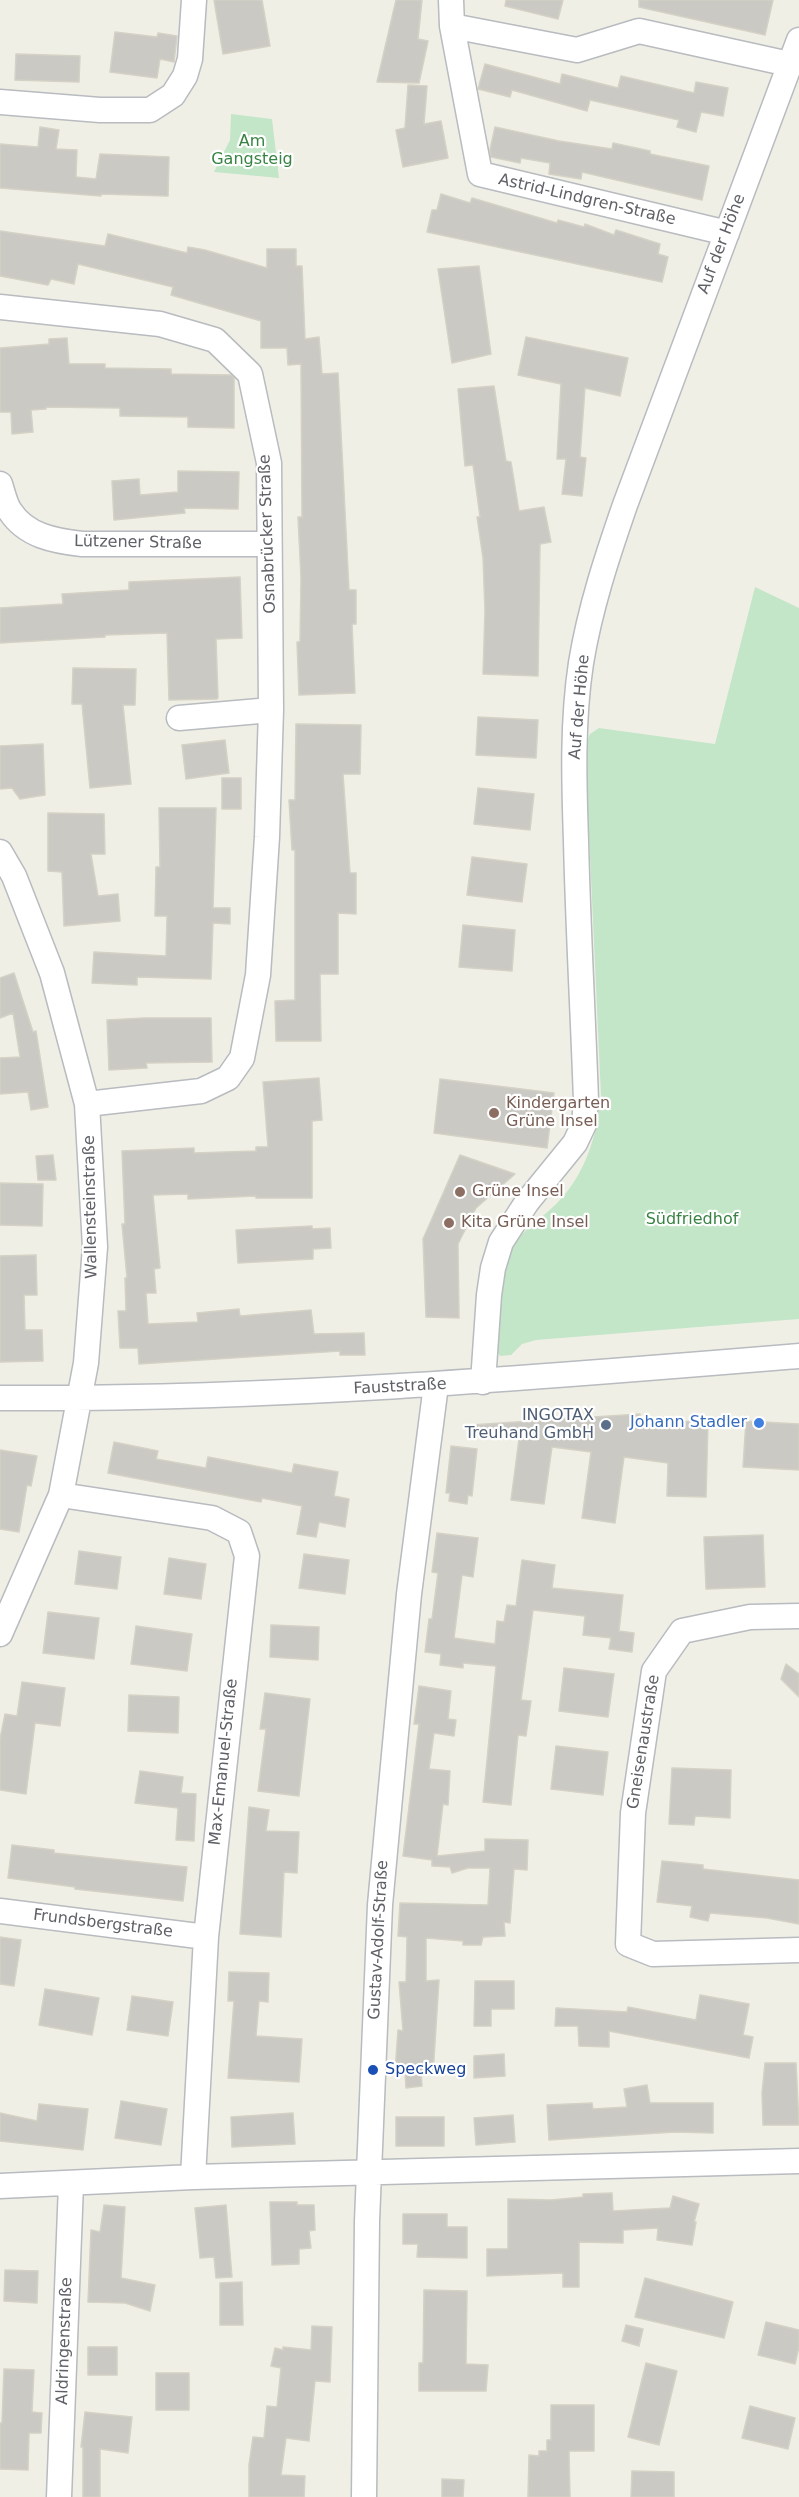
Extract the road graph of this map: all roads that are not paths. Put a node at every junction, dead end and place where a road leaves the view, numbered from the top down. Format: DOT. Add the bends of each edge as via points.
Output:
graph roads {
  1 [pos="194,0"];
  2 [pos="451,0"];
  3 [pos="452,26"];
  4 [pos="799,40"];
  5 [pos="789,64"];
  6 [pos="0,102"];
  7 [pos="727,233"];
  8 [pos="0,307"];
  9 [pos="0,484"];
  10 [pos="269,544"];
  11 [pos="271,710"];
  12 [pos="179,718"];
  13 [pos="0,852"];
  14 [pos="7,878"];
  15 [pos="87,1104"];
  16 [pos="799,1356"];
  17 [pos="483,1382"];
  18 [pos="436,1386"];
  19 [pos="0,1398"];
  20 [pos="80,1399"];
  21 [pos="61,1495"];
  22 [pos="799,1616"];
  23 [pos="0,1634"];
  24 [pos="0,1911"];
  25 [pos="206,1937"];
  26 [pos="799,1950"];
  27 [pos="799,2161"];
  28 [pos="369,2173"];
  29 [pos="193,2177"];
  30 [pos="71,2184"];
  31 [pos="0,2186"];
  32 [pos="59,2497"];
  33 [pos="364,2497"];
  1 -- 6 [label="street" via="185,76 173,95 150,110"];
  2 -- 3 [label="street, Astrid-Lindgren-Straße"];
  3 -- 5 [label="street" via="577,50 639,31"];
  3 -- 7 [label="street, Astrid-Lindgren-Straße" via="480,174"];
  4 -- 5 [label="street, Auf der Höhe"];
  5 -- 7 [label="street, Auf der Höhe"];
  7 -- 17 [label="street, Auf der Höhe" via="625,505 590,616 580,675 575,746 584,1124 568,1152 527,1202 501,1242 489,1294"];
  8 -- 10 [label="street, Osnabrücker Straße" via="160,324 215,340 250,374 269,463"];
  9 -- 10 [label="street, Lützener Straße" via="9,511 26,529 54,541"];
  10 -- 11 [label="street, Osnabrücker Straße"];
  11 -- 12 [label="street"];
  11 -- 15 [label="street, Osnabrücker Straße" via="258,975 243,1058 228,1078 201,1091"];
  13 -- 14 [label="street, Wallensteinstraße"];
  14 -- 15 [label="street, Wallensteinstraße" via="52,973"];
  15 -- 20 [label="street, Wallensteinstraße" via="95,1247"];
  16 -- 17 [label="street, Fauststraße"];
  17 -- 18 [label="street, Fauststraße"];
  18 -- 20 [label="street, Fauststraße"];
  18 -- 28 [label="street, Gustav-Adolf-Straße" via="409,1594 382,1877"];
  19 -- 20 [label="street, Fauststraße"];
  20 -- 21 [label="street, Wallensteinstraße"];
  21 -- 23 [label="street, Wallensteinstraße"];
  21 -- 25 [label="street, Max-Emanuel-Straße" via="212,1518 239,1532 247,1556"];
  22 -- 26 [label="street, Gneisenaustraße" via="750,1617 682,1631 654,1671 633,1813 628,1944 653,1954"];
  24 -- 25 [label="street, Frundsbergstraße"];
  25 -- 29 [label="street, Max-Emanuel-Straße"];
  27 -- 28 [label="street"];
  28 -- 29 [label="street"];
  28 -- 33 [label="street, Gustav-Adolf-Straße"];
  29 -- 30 [label="street"];
  30 -- 31 [label="street"];
  30 -- 32 [label="street, Aldringenstraße"];
}
